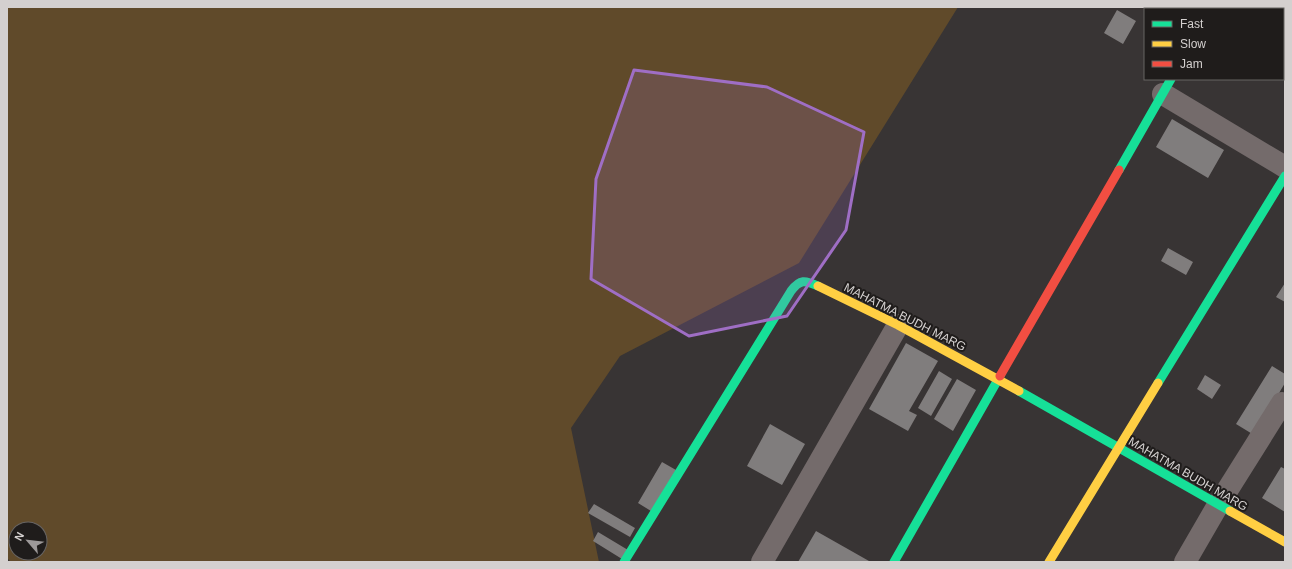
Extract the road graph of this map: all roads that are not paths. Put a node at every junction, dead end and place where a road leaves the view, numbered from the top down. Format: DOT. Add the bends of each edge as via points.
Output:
graph roads {
  1 [pos="1167,86"];
  2 [pos="1285,167"];
  3 [pos="1285,176"];
  4 [pos="898,326"];
  5 [pos="998,379"];
  6 [pos="1284,402"];
  7 [pos="1118,448"];
  8 [pos="1218,505"];
  9 [pos="1285,542"];
  10 [pos="624,562"];
  11 [pos="762,562"];
  12 [pos="894,562"];
  13 [pos="1049,562"];
  14 [pos="1185,562"];
  1 -- 2 [label="street"];
  1 -- 5 [label="street"];
  3 -- 7 [label="street"];
  4 -- 5 [label="street, MAHATMA BUDH MARG"];
  4 -- 10 [label="street, MAHATMA BUDH MARG" via="809,282 800,281 795,285"];
  4 -- 11 [label="street"];
  5 -- 7 [label="street, MAHATMA BUDH MARG"];
  5 -- 12 [label="street"];
  6 -- 8 [label="street"];
  7 -- 8 [label="street, MAHATMA BUDH MARG"];
  7 -- 13 [label="street"];
  8 -- 9 [label="street, MAHATMA BUDH MARG"];
  8 -- 14 [label="street"];
}
